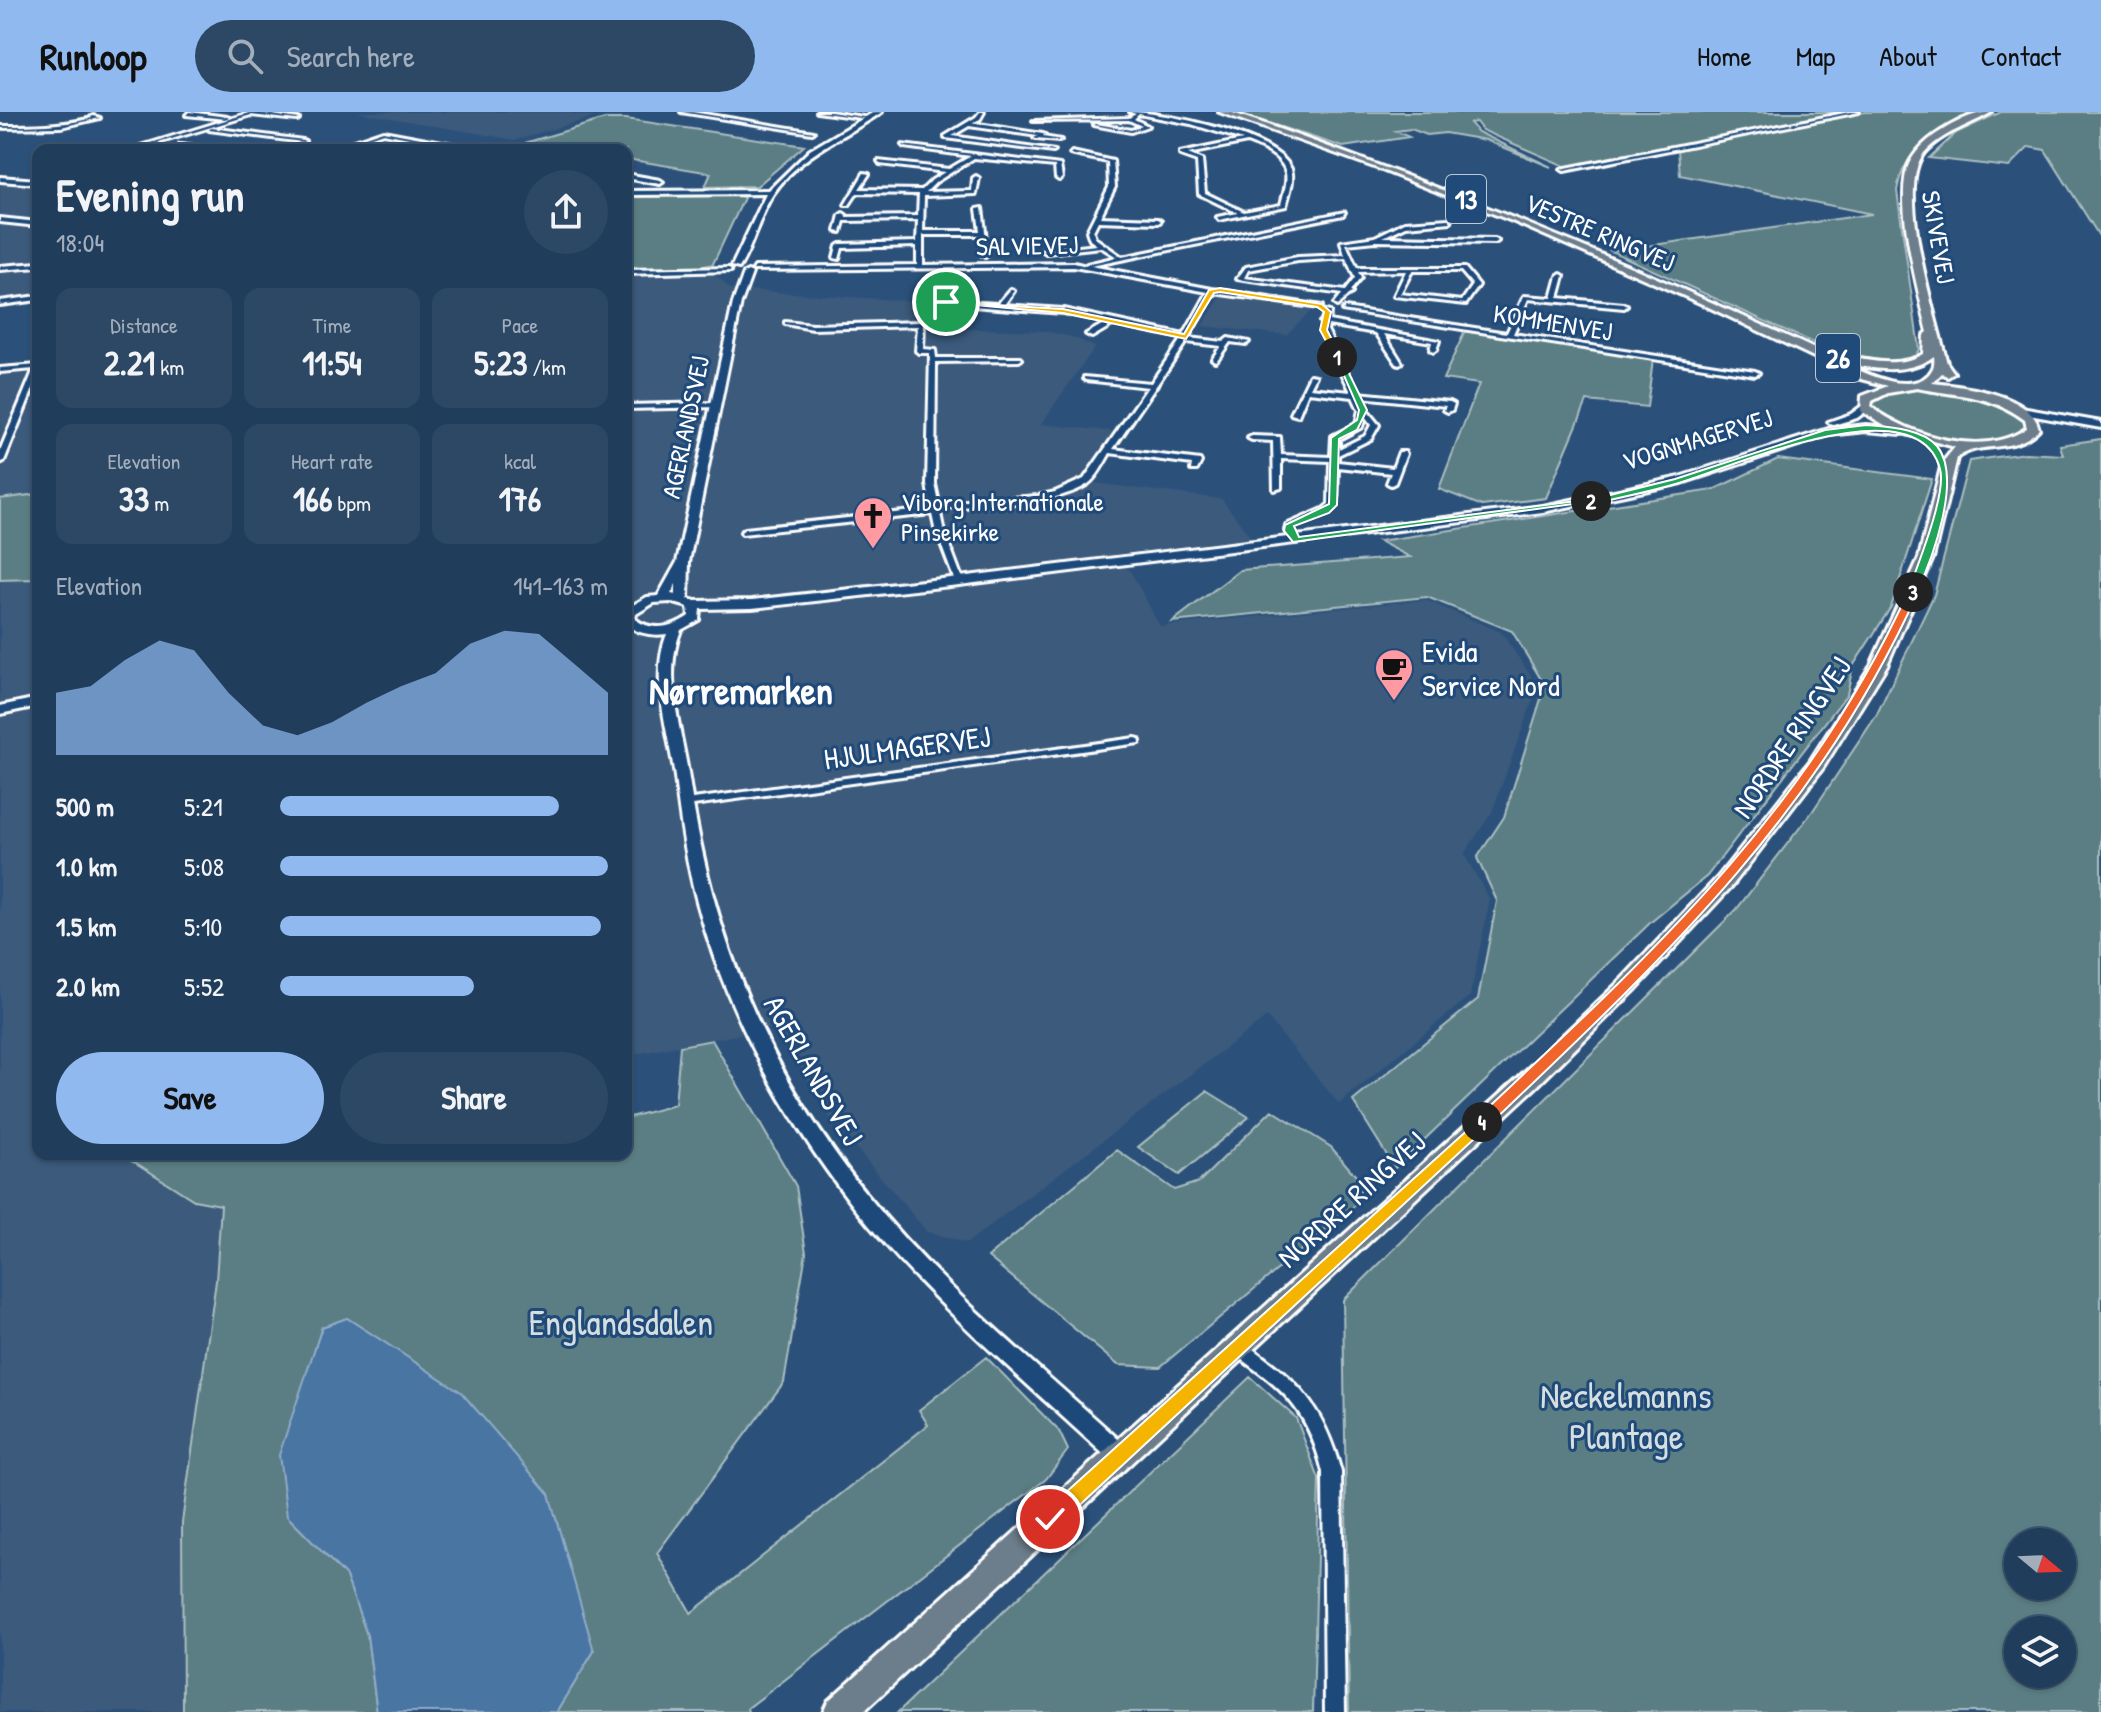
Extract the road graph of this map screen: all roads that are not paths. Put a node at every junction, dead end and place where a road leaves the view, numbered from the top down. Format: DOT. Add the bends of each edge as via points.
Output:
graph roads {
  1 [pos="194,112"];
  2 [pos="683,112"];
  3 [pos="754,112"];
  4 [pos="819,112"];
  5 [pos="879,112"];
  6 [pos="982,112"];
  7 [pos="1132,112"];
  8 [pos="1223,112"];
  9 [pos="1857,112"];
  10 [pos="1988,112"];
  11 [pos="253,113"];
  12 [pos="1141,113"];
  13 [pos="93,117"];
  14 [pos="868,118"];
  15 [pos="234,119"];
  16 [pos="297,119"];
  17 [pos="1130,119"];
  18 [pos="731,120"];
  19 [pos="1088,120"];
  20 [pos="805,121"];
  21 [pos="1035,121"];
  22 [pos="967,124"];
  23 [pos="0,127"];
  24 [pos="203,128"];
  25 [pos="785,128"];
  26 [pos="1003,128"];
  27 [pos="41,129"];
  28 [pos="812,132"];
  29 [pos="993,133"];
  30 [pos="34,135"];
  31 [pos="984,137"];
  32 [pos="916,138"];
  33 [pos="1037,138"];
  34 [pos="1059,140"];
  35 [pos="303,141"];
  36 [pos="1248,141"];
  37 [pos="444,143"];
  38 [pos="150,144"];
  39 [pos="347,144"];
  40 [pos="449,144"];
  41 [pos="1053,151"];
  42 [pos="1072,153"];
  43 [pos="976,157"];
  44 [pos="881,161"];
  45 [pos="1564,169"];
  46 [pos="951,171"];
  47 [pos="866,174"];
  48 [pos="632,177"];
  49 [pos="976,178"];
  50 [pos="1059,178"];
  51 [pos="0,179"];
  52 [pos="32,180"];
  53 [pos="660,182"];
  54 [pos="856,191"];
  55 [pos="770,192"];
  56 [pos="632,193"];
  57 [pos="922,193"];
  58 [pos="847,204"];
  59 [pos="980,209"];
  60 [pos="1243,213"];
  61 [pos="1343,213"];
  62 [pos="920,218"];
  63 [pos="1219,218"];
  64 [pos="1096,219"];
  65 [pos="0,220"];
  66 [pos="1158,221"];
  67 [pos="1449,221"];
  68 [pos="32,223"];
  69 [pos="839,231"];
  70 [pos="920,233"];
  71 [pos="982,233"];
  72 [pos="1376,239"];
  73 [pos="750,240"];
  74 [pos="1495,241"];
  75 [pos="920,244"];
  76 [pos="1100,246"];
  77 [pos="1046,251"];
  78 [pos="985,255"];
  79 [pos="1119,256"];
  80 [pos="1350,256"];
  81 [pos="837,258"];
  82 [pos="32,265"];
  83 [pos="1086,266"];
  84 [pos="0,268"];
  85 [pos="920,268"];
  86 [pos="733,270"];
  87 [pos="751,270"];
  88 [pos="1357,270"];
  89 [pos="1410,270"];
  90 [pos="632,272"];
  91 [pos="1561,276"];
  92 [pos="1011,291"];
  93 [pos="1212,291"];
  94 [pos="1349,293"];
  95 [pos="32,299"];
  96 [pos="1555,299"];
  97 [pos="1704,301"];
  98 [pos="946,302"];
  99 [pos="0,303"];
  100 [pos="737,303"];
  101 [pos="1929,303"];
  102 [pos="1001,304"];
  103 [pos="1337,304"];
  104 [pos="1319,306"];
  105 [pos="1624,306"];
  106 [pos="1345,310"];
  107 [pos="1327,312"];
  108 [pos="1115,321"];
  109 [pos="1323,322"];
  110 [pos="787,323"];
  111 [pos="1379,332"];
  112 [pos="1092,335"];
  113 [pos="1509,335"];
  114 [pos="1185,338"];
  115 [pos="1246,342"];
  116 [pos="1225,344"];
  117 [pos="1433,350"];
  118 [pos="1019,359"];
  119 [pos="1215,359"];
  120 [pos="932,360"];
  121 [pos="1399,363"];
  122 [pos="1941,363"];
  123 [pos="32,367"];
  124 [pos="0,370"];
  125 [pos="1755,373"];
  126 [pos="1312,376"];
  127 [pos="1862,376"];
  128 [pos="1086,378"];
  129 [pos="32,382"];
  130 [pos="1153,385"];
  131 [pos="1903,386"];
  132 [pos="1921,386"];
  133 [pos="1306,390"];
  134 [pos="1873,392"];
  135 [pos="1973,392"];
  136 [pos="1357,395"];
  137 [pos="32,399"];
  138 [pos="25,400"];
  139 [pos="716,405"];
  140 [pos="632,407"];
  141 [pos="1865,408"];
  142 [pos="1363,410"];
  143 [pos="1448,410"];
  144 [pos="2021,411"];
  145 [pos="1295,414"];
  146 [pos="2101,427"];
  147 [pos="2033,429"];
  148 [pos="1902,431"];
  149 [pos="12,432"];
  150 [pos="0,433"];
  151 [pos="1919,436"];
  152 [pos="1252,438"];
  153 [pos="1974,445"];
  154 [pos="1109,451"];
  155 [pos="1402,454"];
  156 [pos="1277,457"];
  157 [pos="1335,459"];
  158 [pos="0,461"];
  159 [pos="1194,468"];
  160 [pos="1395,471"];
  161 [pos="1945,471"];
  162 [pos="1391,483"];
  163 [pos="1277,488"];
  164 [pos="934,508"];
  165 [pos="1492,516"];
  166 [pos="745,532"];
  167 [pos="1296,540"];
  168 [pos="683,562"];
  169 [pos="959,581"];
  170 [pos="662,599"];
  171 [pos="690,607"];
  172 [pos="632,614"];
  173 [pos="632,620"];
  174 [pos="676,628"];
  175 [pos="652,630"];
  176 [pos="666,656"];
  177 [pos="32,703"];
  178 [pos="0,710"];
  179 [pos="1135,741"];
  180 [pos="686,803"];
  181 [pos="1237,1347"];
  182 [pos="1120,1455"];
  183 [pos="839,1712"];
  184 [pos="1335,1712"];
  1 -- 15 [label="street" via="188,114"];
  2 -- 18 [label="street"];
  3 -- 18 [label="street"];
  4 -- 14 [label="street"];
  5 -- 14 [label="street, AGERLANDSVEJ"];
  6 -- 22 [label="street"];
  7 -- 12 [label="street"];
  8 -- 97 [label="main road, VESTRE RINGVEJ / 13" via="1440,189"];
  9 -- 45 [label="street"];
  10 -- 101 [label="main road, SKIVEVEJ / 26" via="1933,140 1909,173 1907,195"];
  11 -- 15 [label="street"];
  11 -- 16 [label="street"];
  12 -- 17 [label="street"];
  12 -- 36 [label="street"];
  13 -- 27 [label="street" via="98,118"];
  14 -- 55 [label="street, AGERLANDSVEJ" via="812,153"];
  15 -- 24 [label="street"];
  17 -- 19 [label="street"];
  17 -- 19 [label="street" via="1146,126 1131,131"];
  18 -- 25 [label="street"];
  19 -- 21 [label="street"];
  20 -- 25 [label="street"];
  22 -- 26 [label="street"];
  22 -- 41 [label="street" via="947,137"];
  23 -- 27 [label="street"];
  24 -- 35 [label="street"];
  24 -- 38 [label="street"];
  25 -- 28 [label="street"];
  26 -- 29 [label="street"];
  26 -- 33 [label="street" via="1043,135"];
  27 -- 30 [label="street" via="29,134"];
  29 -- 31 [label="street"];
  29 -- 33 [label="street"];
  32 -- 43 [label="street" via="902,147"];
  33 -- 34 [label="street"];
  36 -- 60 [label="street" via="1279,157 1289,171 1283,206"];
  36 -- 60 [label="street" via="1182,154 1199,160 1207,199"];
  37 -- 39 [label="street" via="383,132"];
  37 -- 40 [label="street"];
  42 -- 64 [label="street" via="1110,161 1112,187"];
  43 -- 46 [label="street"];
  43 -- 50 [label="street" via="1054,164"];
  44 -- 46 [label="street"];
  46 -- 57 [label="street"];
  47 -- 54 [label="street"];
  48 -- 53 [label="street"];
  49 -- 57 [label="street" via="974,193"];
  51 -- 52 [label="street"];
  54 -- 57 [label="street"];
  54 -- 58 [label="street"];
  55 -- 56 [label="street"];
  55 -- 73 [label="street, AGERLANDSVEJ"];
  57 -- 62 [label="street"];
  59 -- 71 [label="street"];
  60 -- 63 [label="street"];
  61 -- 79 [label="street, SALVIEVEJ"];
  62 -- 69 [label="street" via="843,217"];
  62 -- 70 [label="street"];
  64 -- 66 [label="street"];
  64 -- 76 [label="street" via="1090,231"];
  65 -- 68 [label="street"];
  67 -- 72 [label="street" via="1405,224"];
  70 -- 71 [label="street"];
  70 -- 75 [label="street"];
  71 -- 78 [label="street"];
  72 -- 74 [label="street"];
  72 -- 80 [label="street" via="1343,243"];
  73 -- 86 [label="street, AGERLANDSVEJ"];
  73 -- 87 [label="street, AGERLANDSVEJ"];
  75 -- 81 [label="street" via="840,246"];
  75 -- 85 [label="street"];
  76 -- 77 [label="street"];
  76 -- 79 [label="street"];
  79 -- 83 [label="street, SALVIEVEJ"];
  80 -- 88 [label="street"];
  80 -- 94 [label="street" via="1246,269 1240,279"];
  82 -- 84 [label="street"];
  83 -- 85 [label="street, SALVIEVEJ"];
  83 -- 93 [label="street"];
  85 -- 87 [label="street, SALVIEVEJ"];
  86 -- 87 [label="street"];
  86 -- 90 [label="street"];
  86 -- 100 [label="street, AGERLANDSVEJ"];
  87 -- 100 [label="street, AGERLANDSVEJ"];
  88 -- 89 [label="street"];
  88 -- 94 [label="street"];
  89 -- 89 [label="street" via="1396,295 1464,303 1476,285 1463,269"];
  91 -- 96 [label="street"];
  92 -- 102 [label="street"];
  93 -- 104 [label="street"];
  93 -- 114 [label="street"];
  94 -- 103 [label="street"];
  95 -- 99 [label="street"];
  96 -- 105 [label="street"];
  96 -- 113 [label="street" via="1522,298"];
  97 -- 101 [label="main road, 26" via="1829,355 1889,365 1910,364 1929,355"];
  97 -- 127 [label="main road, VESTRE RINGVEJ / 13"];
  98 -- 102 [label="street"];
  100 -- 139 [label="street, AGERLANDSVEJ"];
  101 -- 122 [label="main road, SKIVEVEJ / 26"];
  102 -- 108 [label="street"];
  103 -- 104 [label="street"];
  103 -- 106 [label="street"];
  104 -- 107 [label="street"];
  106 -- 107 [label="street"];
  106 -- 113 [label="street, KOMMENVEJ"];
  107 -- 109 [label="street"];
  108 -- 112 [label="street"];
  108 -- 114 [label="street"];
  109 -- 111 [label="street"];
  109 -- 136 [label="street"];
  110 -- 120 [label="street" via="921,324 919,351 933,351"];
  111 -- 117 [label="street" via="1436,341"];
  111 -- 121 [label="street"];
  113 -- 125 [label="street, KOMMENVEJ"];
  114 -- 116 [label="street"];
  114 -- 130 [label="street"];
  115 -- 116 [label="street"];
  116 -- 119 [label="street"];
  118 -- 120 [label="street"];
  120 -- 164 [label="street"];
  122 -- 132 [label="main road" via="1936,377"];
  122 -- 135 [label="main road" via="1953,380"];
  123 -- 124 [label="street"];
  126 -- 133 [label="street"];
  127 -- 131 [label="main road, VESTRE RINGVEJ / 13"];
  127 -- 134 [label="main road"];
  128 -- 130 [label="street"];
  129 -- 138 [label="street"];
  130 -- 154 [label="street"];
  131 -- 132 [label="main road, 13"];
  131 -- 134 [label="main road, 13"];
  132 -- 135 [label="main road, 13"];
  133 -- 136 [label="street"];
  133 -- 145 [label="street"];
  134 -- 141 [label="main road"];
  135 -- 144 [label="main road, 13"];
  136 -- 142 [label="street"];
  136 -- 143 [label="street" via="1450,404"];
  137 -- 138 [label="street"];
  138 -- 149 [label="street"];
  139 -- 140 [label="street"];
  139 -- 168 [label="street, AGERLANDSVEJ"];
  141 -- 148 [label="main road"];
  141 -- 165 [label="street, VOGNMAGERVEJ" via="1668,476"];
  142 -- 157 [label="street" via="1359,425 1335,438"];
  142 -- 157 [label="street" via="1372,417 1373,432"];
  144 -- 146 [label="main road"];
  144 -- 147 [label="main road"];
  146 -- 147 [label="main road"];
  147 -- 153 [label="main road" via="2014,441"];
  148 -- 151 [label="main road"];
  148 -- 165 [label="street, VOGNMAGERVEJ" via="1828,432 1664,484"];
  149 -- 150 [label="street"];
  149 -- 158 [label="street"];
  151 -- 153 [label="main road"];
  151 -- 161 [label="main road" via="1940,455"];
  152 -- 156 [label="street" via="1277,439"];
  153 -- 161 [label="main road" via="1952,457"];
  154 -- 159 [label="street" via="1197,462"];
  154 -- 164 [label="street" via="1087,481 1057,494"];
  155 -- 160 [label="street"];
  156 -- 157 [label="street"];
  156 -- 163 [label="street"];
  157 -- 160 [label="street"];
  157 -- 167 [label="street" via="1333,505 1290,525"];
  160 -- 162 [label="street"];
  161 -- 181 [label="main road, NORDRE RINGVEJ" via="1925,561 1885,654 1826,752 1722,886 1569,1043"];
  164 -- 166 [label="street"];
  164 -- 169 [label="street"];
  165 -- 167 [label="street, VOGNMAGERVEJ"];
  167 -- 169 [label="street, VOGNMAGERVEJ"];
  168 -- 170 [label="street, AGERLANDSVEJ"];
  168 -- 171 [label="street, AGERLANDSVEJ"];
  169 -- 171 [label="street, VOGNMAGERVEJ"];
  170 -- 171 [label="street"];
  170 -- 172 [label="street" via="641,604"];
  171 -- 174 [label="street"];
  173 -- 175 [label="street"];
  174 -- 175 [label="street"];
  174 -- 176 [label="street, AGERLANDSVEJ"];
  175 -- 176 [label="street, AGERLANDSVEJ"];
  176 -- 180 [label="street, AGERLANDSVEJ"];
  177 -- 178 [label="street"];
  179 -- 180 [label="street, HJULMAGERVEJ"];
  180 -- 182 [label="street, AGERLANDSVEJ" via="705,902 727,970 754,1032 810,1132 891,1236"];
  181 -- 182 [label="main road, NORDRE RINGVEJ"];
  181 -- 184 [label="street" via="1285,1381 1325,1437 1332,1472"];
  182 -- 183 [label="main road, NORDRE RINGVEJ"];
}
